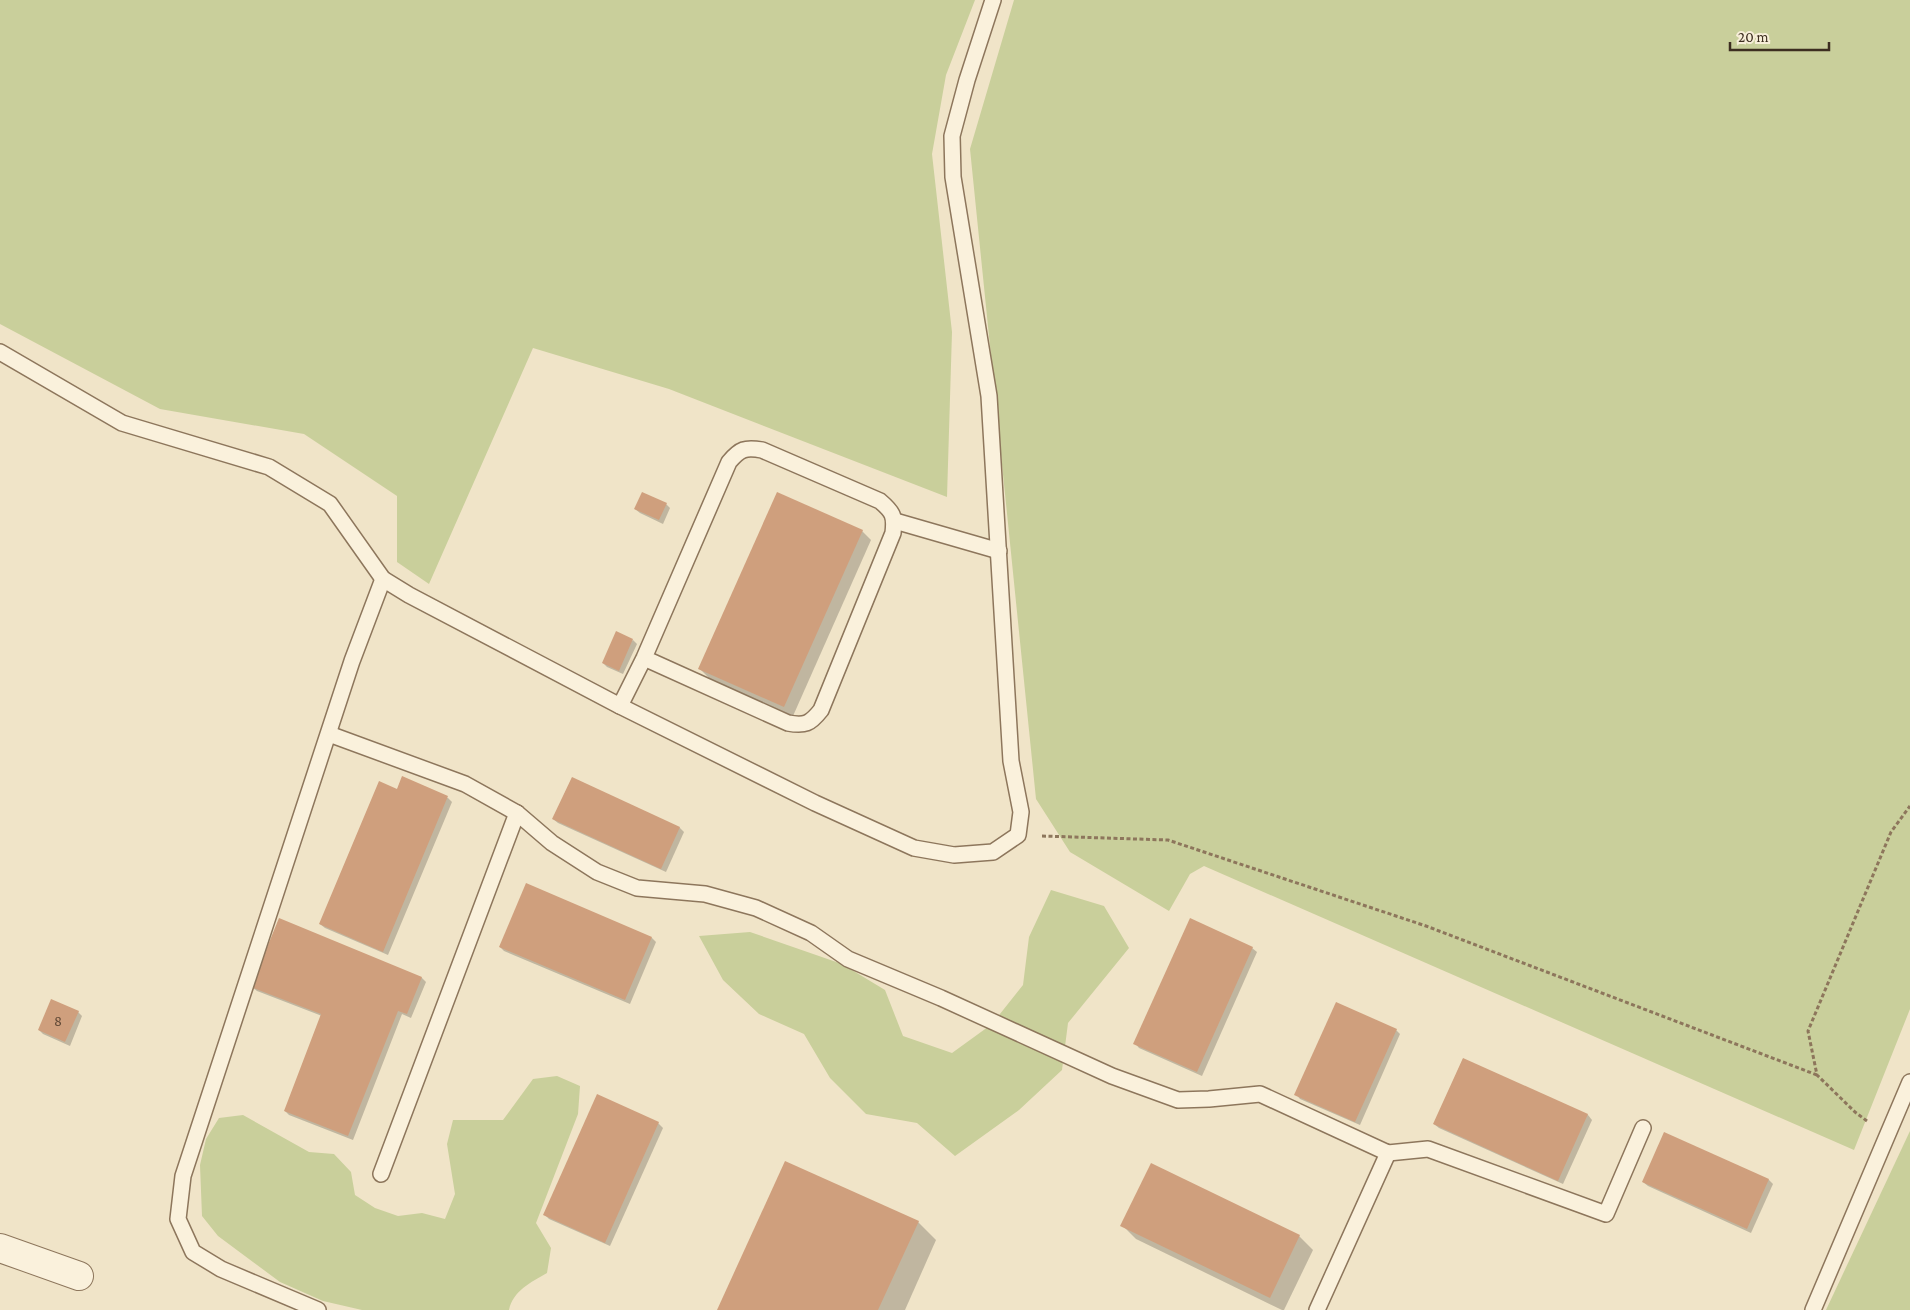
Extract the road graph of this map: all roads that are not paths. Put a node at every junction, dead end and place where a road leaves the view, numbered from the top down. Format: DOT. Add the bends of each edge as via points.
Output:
graph roads {
  1 [pos="993,0"];
  2 [pos="0,352"];
  3 [pos="895,521"];
  4 [pos="999,551"];
  5 [pos="383,579"];
  6 [pos="644,658"];
  7 [pos="620,706"];
  8 [pos="329,734"];
  9 [pos="517,813"];
  10 [pos="1910,1082"];
  11 [pos="1643,1128"];
  12 [pos="1388,1154"];
  13 [pos="381,1174"];
  14 [pos="0,1248"];
  15 [pos="79,1276"];
  16 [pos="318,1310"];
  17 [pos="1317,1310"];
  18 [pos="1813,1310"];
  1 -- 4 [label="lane" via="952,136 953,168 989,396"];
  2 -- 5 [label="lane" via="122,423 269,467 330,504"];
  3 -- 4 [label="lane"];
  3 -- 6 [label="lane" via="893,533 820,710 812,720 801,725 788,723"];
  3 -- 6 [label="lane" via="890,509 871,497 762,450 750,448 738,452 730,462"];
  4 -- 7 [label="lane" via="1011,761 1021,812 1018,835 993,852 954,855 914,848"];
  5 -- 7 [label="lane"];
  5 -- 8 [label="lane"];
  6 -- 7 [label="lane"];
  8 -- 9 [label="lane" via="464,784"];
  8 -- 16 [label="lane" via="183,1176 178,1219 192,1252 221,1269"];
  9 -- 12 [label="lane" via="552,843 598,872 637,888 705,894 756,908 811,933 848,959 1112,1076 1178,1100 1260,1094"];
  9 -- 13 [label="lane"];
  10 -- 18 [label="lane"];
  11 -- 12 [label="lane" via="1606,1214 1428,1149"];
  12 -- 17 [label="lane"];
  14 -- 15 [label="street"];
}
